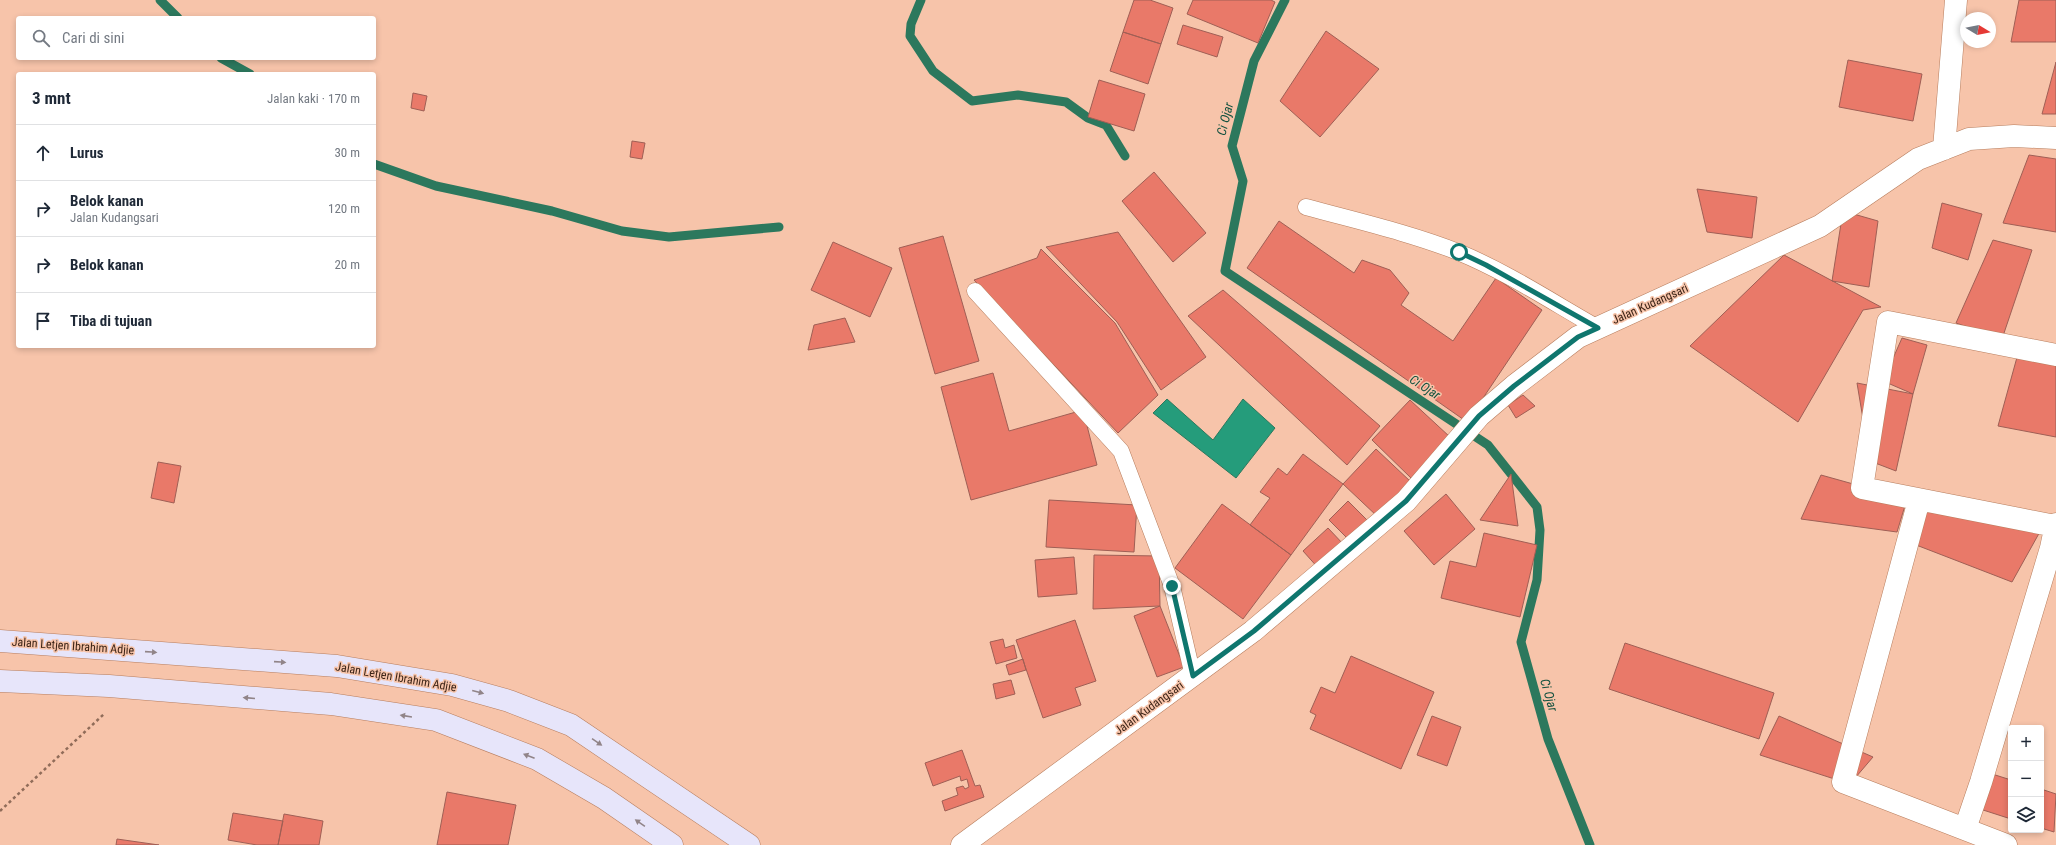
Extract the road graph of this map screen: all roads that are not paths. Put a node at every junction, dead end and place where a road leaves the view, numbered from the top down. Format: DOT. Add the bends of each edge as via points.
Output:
graph roads {
  1 [pos="1956,0"];
  2 [pos="2056,138"];
  3 [pos="1944,149"];
  4 [pos="1306,207"];
  5 [pos="975,291"];
  6 [pos="1598,328"];
  7 [pos="2056,355"];
  8 [pos="1919,500"];
  9 [pos="2056,525"];
  10 [pos="0,641"];
  11 [pos="1193,676"];
  12 [pos="0,681"];
  13 [pos="1965,829"];
  14 [pos="672,845"];
  15 [pos="749,845"];
  16 [pos="962,845"];
  17 [pos="2006,845"];
  1 -- 3 [label="street"];
  2 -- 3 [label="street, Jalan Kudangsari" via="2014,136 1969,139"];
  3 -- 6 [label="street, Jalan Kudangsari" via="1918,159 1820,226"];
  4 -- 6 [label="lane" via="1459,252"];
  5 -- 11 [label="lane" via="1121,451 1172,586"];
  6 -- 11 [label="street, Jalan Kudangsari" via="1572,341 1514,386 1463,432 1406,501 1254,631"];
  7 -- 8 [label="street" via="1888,322 1862,488"];
  8 -- 9 [label="street"];
  8 -- 13 [label="street" via="1843,782"];
  9 -- 13 [label="street"];
  10 -- 15 [label="street, Jalan Letjen Ibrahim Adjie, one-way" via="337,666 452,685 509,701 571,725"];
  11 -- 16 [label="street, Jalan Kudangsari"];
  14 -- 12 [label="street, one-way" via="604,798 537,759 436,720 331,704 109,686"];
  13 -- 17 [label="street"];
}
